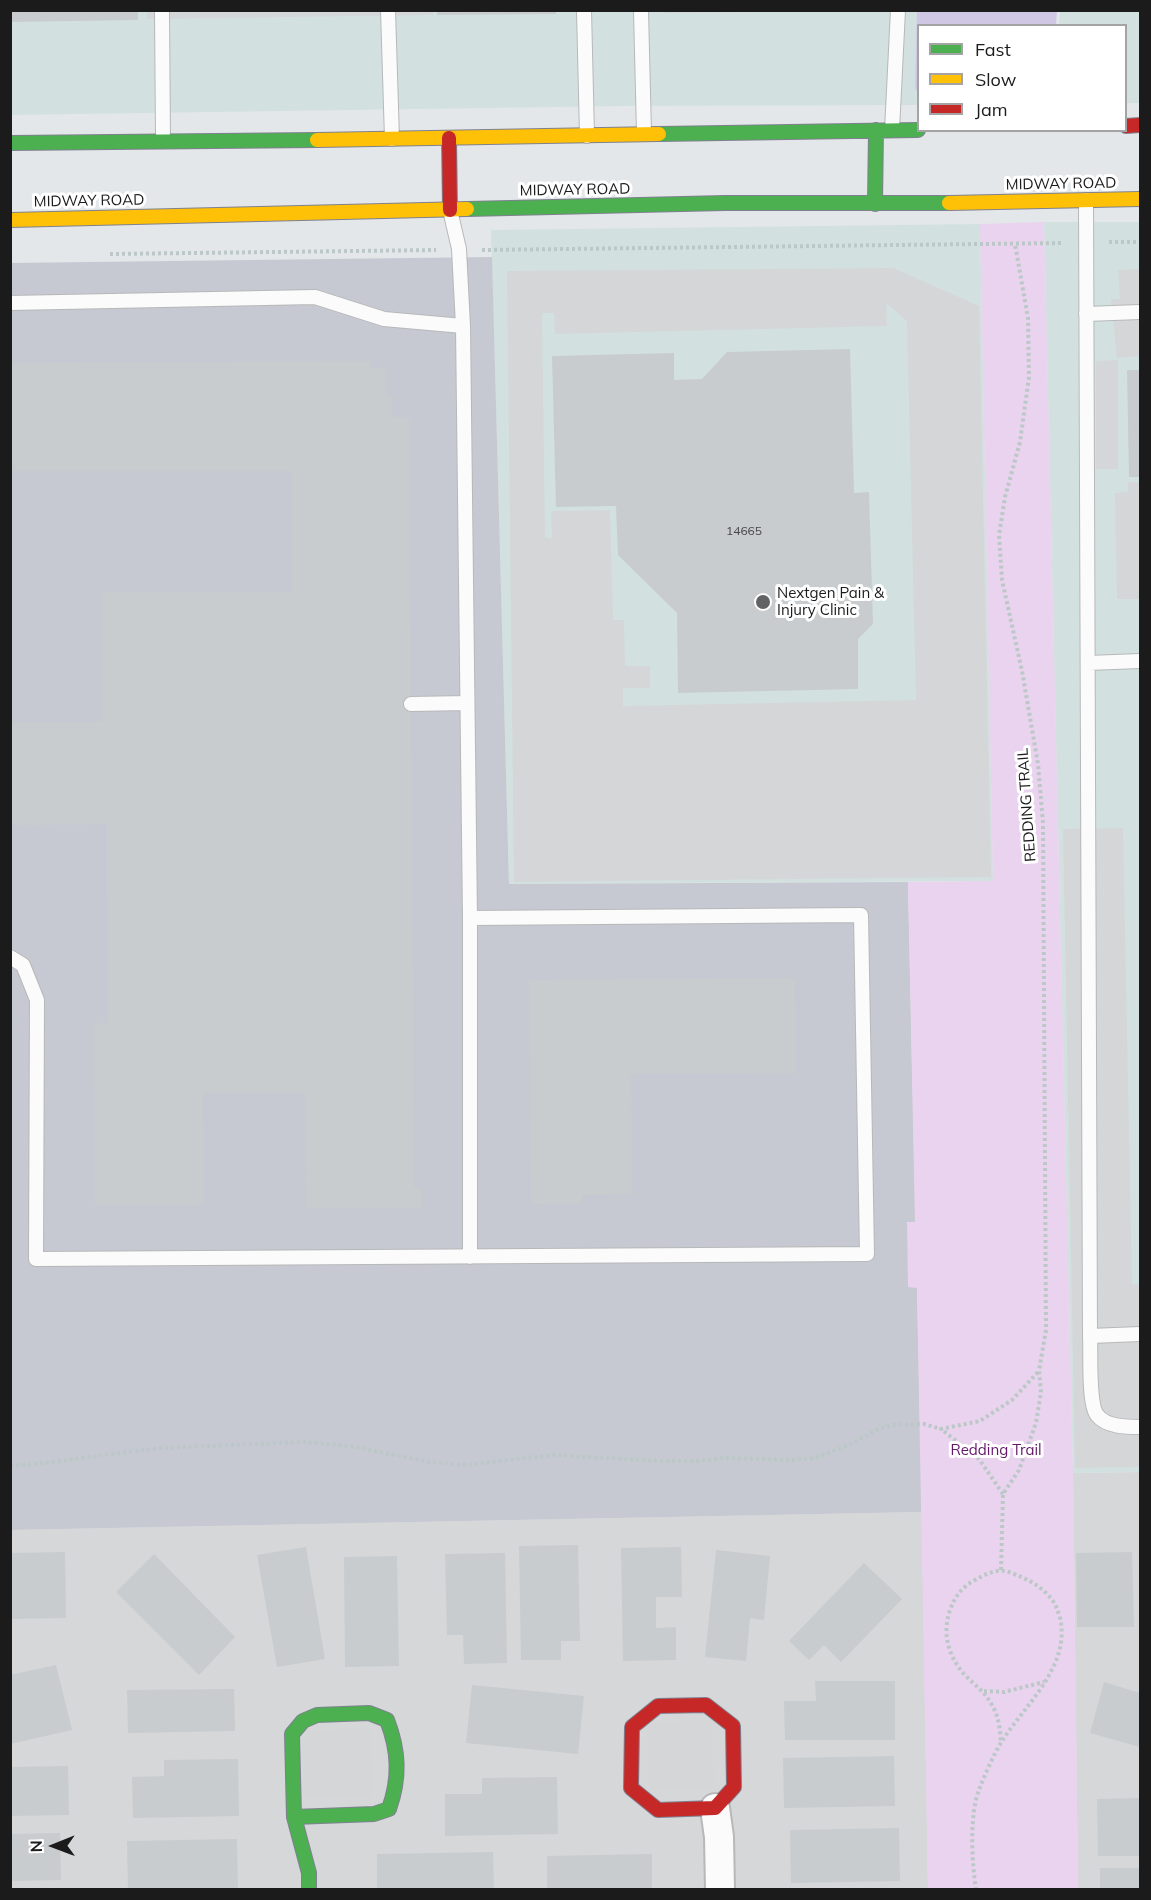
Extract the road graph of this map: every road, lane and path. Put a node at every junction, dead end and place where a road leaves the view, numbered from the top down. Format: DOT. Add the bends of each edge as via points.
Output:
graph roads {
  1 [pos="162,10"];
  2 [pos="388,10"];
  3 [pos="584,10"];
  4 [pos="641,10"];
  5 [pos="897,10"];
  6 [pos="876,130"];
  7 [pos="892,130"];
  8 [pos="917,130"];
  9 [pos="644,135"];
  10 [pos="587,136"];
  11 [pos="449,138"];
  12 [pos="392,139"];
  13 [pos="163,140"];
  14 [pos="10,143"];
  15 [pos="1140,199"];
  16 [pos="1086,200"];
  17 [pos="875,204"];
  18 [pos="450,210"];
  19 [pos="10,220"];
  20 [pos="1086,242"];
  21 [pos="1140,242"];
  22 [pos="1014,244"];
  23 [pos="459,249"];
  24 [pos="105,254"];
  25 [pos="10,303"];
  26 [pos="1140,312"];
  27 [pos="1086,314"];
  28 [pos="463,326"];
  29 [pos="1140,661"];
  30 [pos="1088,663"];
  31 [pos="411,704"];
  32 [pos="467,704"];
  33 [pos="470,918"];
  34 [pos="10,957"];
  35 [pos="470,1257"];
  36 [pos="1140,1334"];
  37 [pos="1090,1336"];
  38 [pos="1039,1371"];
  39 [pos="1140,1427"];
  40 [pos="941,1429"];
  41 [pos="10,1466"];
  42 [pos="1004,1494"];
  43 [pos="1001,1570"];
  44 [pos="1044,1682"];
  45 [pos="983,1691"];
  46 [pos="1001,1742"];
  47 [pos="715,1808"];
  48 [pos="294,1817"];
  49 [pos="309,1890"];
  50 [pos="720,1890"];
  51 [pos="976,1890"];
  1 -- 13 [label="lane"];
  2 -- 12 [label="lane"];
  3 -- 10 [label="lane"];
  4 -- 9 [label="lane"];
  5 -- 7 [label="lane"];
  6 -- 7 [label="main road"];
  6 -- 9 [label="main road"];
  6 -- 17 [label="main road"];
  7 -- 8 [label="main road"];
  9 -- 10 [label="main road"];
  10 -- 11 [label="main road"];
  11 -- 12 [label="main road"];
  11 -- 18 [label="main road"];
  12 -- 13 [label="main road"];
  13 -- 14 [label="main road"];
  15 -- 16 [label="main road, MIDWAY ROAD"];
  16 -- 17 [label="main road, MIDWAY ROAD"];
  16 -- 20 [label="lane"];
  17 -- 18 [label="main road, MIDWAY ROAD" via="725,203"];
  18 -- 19 [label="main road, MIDWAY ROAD"];
  18 -- 23 [label="lane"];
  20 -- 21 [label="path"];
  20 -- 22 [label="path"];
  20 -- 27 [label="lane"];
  22 -- 23 [label="path"];
  22 -- 38 [label="path, REDDING TRAIL" via="1028,318 1029,377 1020,442 999,535 1002,580 1022,671 1044,823 1046,1330"];
  23 -- 24 [label="path"];
  23 -- 28 [label="lane"];
  25 -- 28 [label="lane" via="315,297 384,319"];
  26 -- 27 [label="lane"];
  27 -- 30 [label="lane"];
  28 -- 32 [label="lane"];
  29 -- 30 [label="lane"];
  30 -- 37 [label="lane"];
  31 -- 32 [label="lane"];
  32 -- 33 [label="lane"];
  33 -- 35 [label="lane"];
  33 -- 35 [label="lane" via="861,915 867,1254"];
  34 -- 35 [label="lane" via="23,965 37,1000 36,1259"];
  36 -- 37 [label="lane"];
  37 -- 39 [label="lane" via="1096,1414 1110,1424"];
  38 -- 40 [label="path" via="1011,1400 980,1421"];
  38 -- 42 [label="path, REDDING TRAIL" via="1041,1392 1036,1423 1019,1470"];
  40 -- 41 [label="path" via="924,1424 893,1425 815,1458 792,1460 661,1461 553,1455 466,1465 304,1442 159,1448"];
  40 -- 42 [label="path" via="979,1459"];
  42 -- 43 [label="path, REDDING TRAIL"];
  43 -- 44 [label="path" via="1037,1584 1057,1606 1062,1630 1058,1657"];
  43 -- 45 [label="path" via="967,1584 954,1598 946,1623 949,1652 963,1673"];
  44 -- 45 [label="path" via="1004,1692"];
  44 -- 46 [label="path"];
  45 -- 46 [label="path" via="994,1707"];
  46 -- 51 [label="path" via="978,1792 974,1813"];
  47 -- 47 [label="main road" via="734,1787 732,1726 706,1705 658,1706 632,1727 631,1788 658,1810"];
  47 -- 50 [label="street"];
  48 -- 48 [label="main road" via="374,1814 389,1809 397,1789 397,1744 387,1720 369,1713 317,1715 303,1721 292,1734"];
  48 -- 49 [label="main road" via="309,1873"];
}
